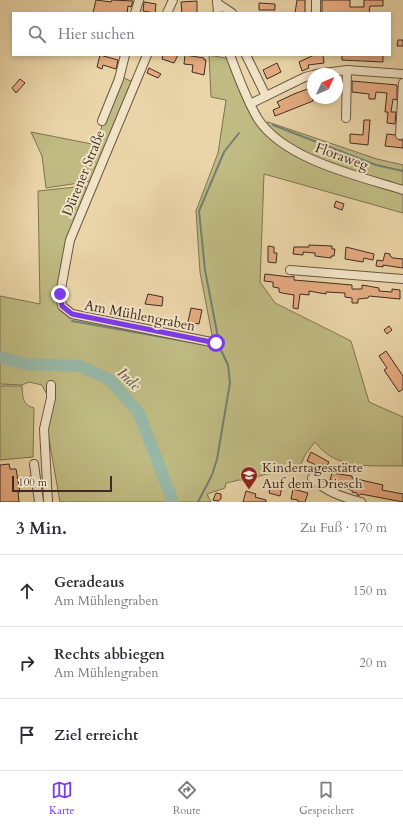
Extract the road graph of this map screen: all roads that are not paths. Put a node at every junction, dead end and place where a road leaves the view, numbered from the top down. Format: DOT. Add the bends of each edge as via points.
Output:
graph roads {
  1 [pos="138,0"];
  2 [pos="173,0"];
  3 [pos="316,0"];
  4 [pos="217,1"];
  5 [pos="135,12"];
  6 [pos="167,12"];
  7 [pos="218,12"];
  8 [pos="231,12"];
  9 [pos="316,12"];
  10 [pos="125,56"];
  11 [pos="147,56"];
  12 [pos="230,56"];
  13 [pos="246,56"];
  14 [pos="347,70"];
  15 [pos="343,71"];
  16 [pos="403,74"];
  17 [pos="307,76"];
  18 [pos="403,83"];
  19 [pos="266,96"];
  20 [pos="250,104"];
  21 [pos="346,118"];
  22 [pos="102,121"];
  23 [pos="400,135"];
  24 [pos="403,190"];
  25 [pos="290,270"];
  26 [pos="403,279"];
  27 [pos="62,306"];
  28 [pos="216,343"];
  29 [pos="51,386"];
  30 [pos="34,464"];
  31 [pos="312,478"];
  32 [pos="39,502"];
  33 [pos="48,502"];
  34 [pos="361,502"];
  1 -- 5 [label="street"];
  2 -- 6 [label="street"];
  3 -- 9 [label="street"];
  4 -- 7 [label="street"];
  4 -- 8 [label="street"];
  10 -- 22 [label="street, Dürener Straße" via="119,79"];
  11 -- 27 [label="street, Dürener Straße" via="70,240 60,294"];
  12 -- 20 [label="street, Floraweg"];
  13 -- 19 [label="street"];
  14 -- 15 [label="street"];
  14 -- 16 [label="street"];
  14 -- 21 [label="street"];
  17 -- 19 [label="street"];
  18 -- 23 [label="street"];
  19 -- 20 [label="street"];
  20 -- 24 [label="street, Floraweg" via="259,120 284,144 319,163"];
  25 -- 26 [label="street"];
  27 -- 28 [label="street, Am Mühlengraben" via="72,314"];
  29 -- 33 [label="street" via="44,429"];
  30 -- 32 [label="street"];
  31 -- 34 [label="street" via="338,496"];
}
